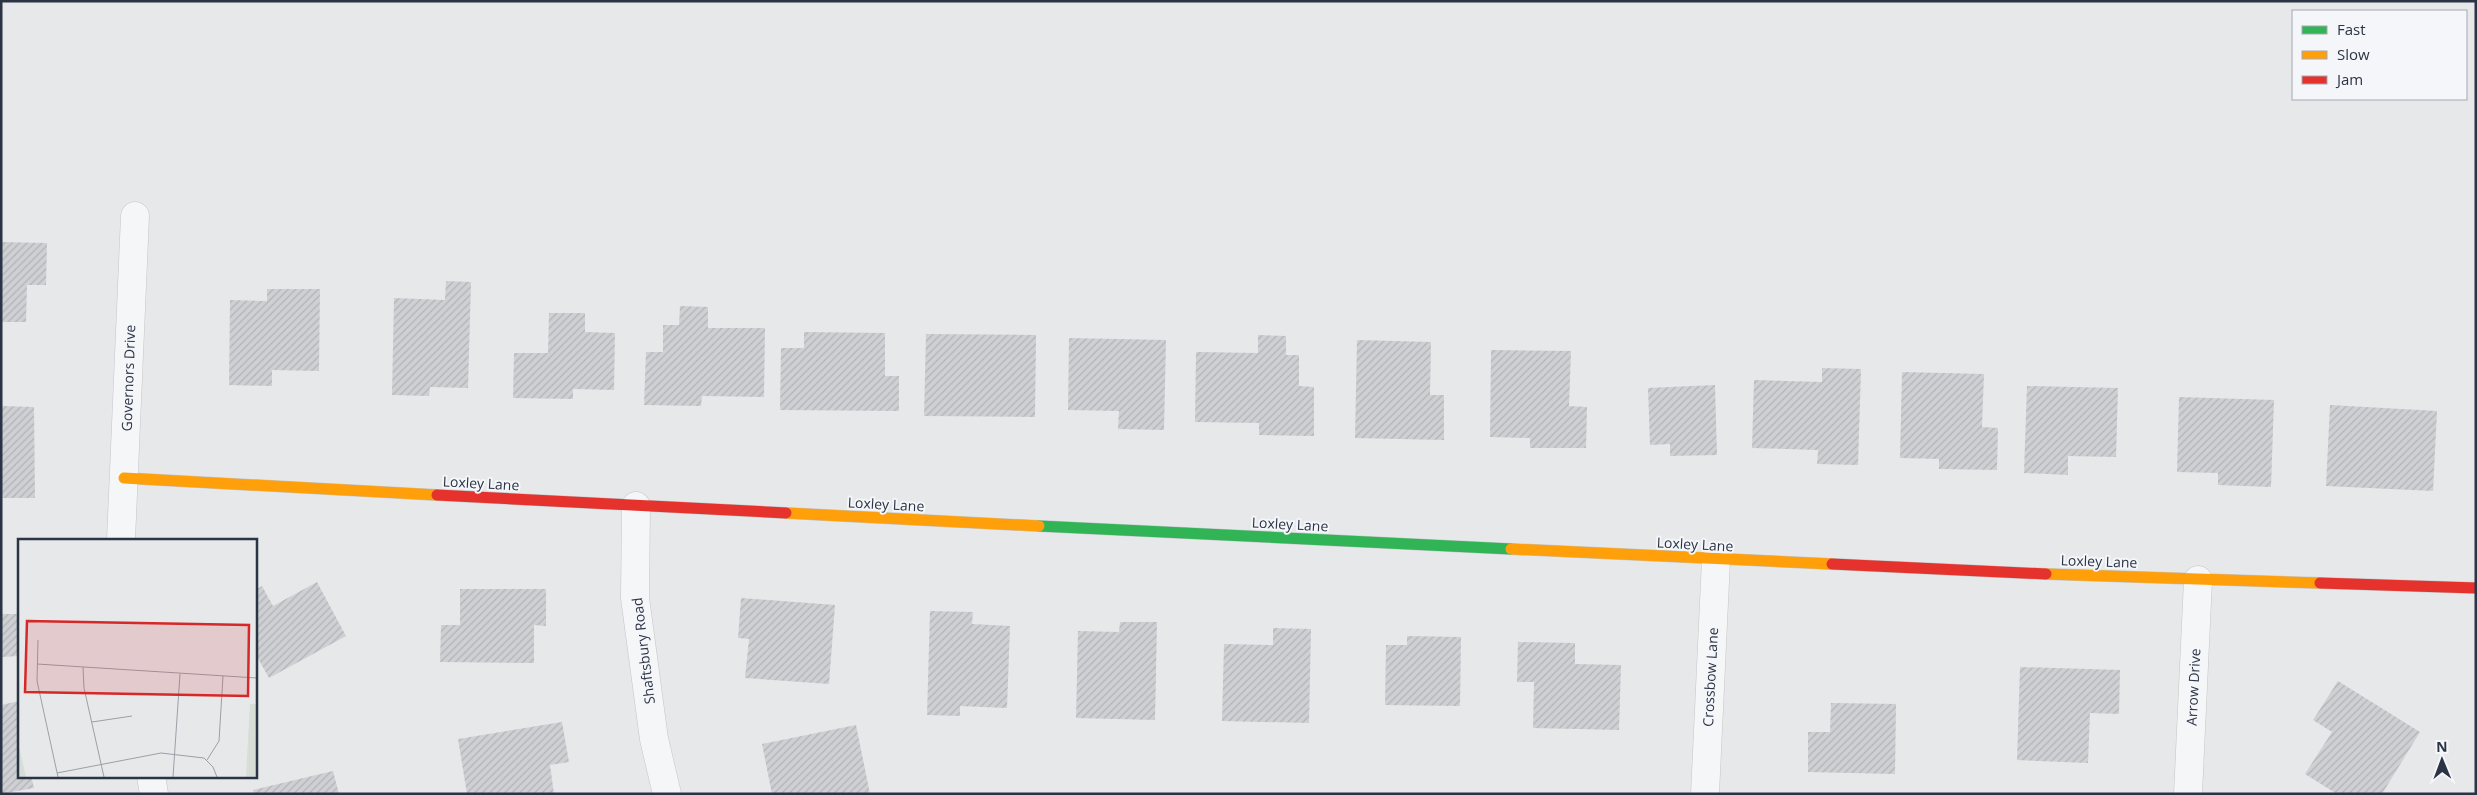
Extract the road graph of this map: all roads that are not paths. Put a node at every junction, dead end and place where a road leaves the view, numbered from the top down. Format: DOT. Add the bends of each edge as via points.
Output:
graph roads {
  1 [pos="135,216"];
  2 [pos="124,478"];
  3 [pos="636,506"];
  4 [pos="121,539"];
  5 [pos="1716,560"];
  6 [pos="2198,580"];
  7 [pos="2476,588"];
  8 [pos="151,778"];
  9 [pos="154,794"];
  10 [pos="667,794"];
  11 [pos="1704,794"];
  12 [pos="2188,794"];
  1 -- 2 [label="street, Governors Drive"];
  2 -- 3 [label="street, Loxley Lane"];
  2 -- 4 [label="street, Governors Drive"];
  3 -- 5 [label="street, Loxley Lane"];
  3 -- 10 [label="street, Shaftsbury Road" via="636,607 654,739"];
  5 -- 6 [label="street, Loxley Lane"];
  5 -- 11 [label="street, Crossbow Lane"];
  6 -- 7 [label="street, Loxley Lane"];
  6 -- 12 [label="street, Arrow Drive"];
  8 -- 9 [label="street"];
}
